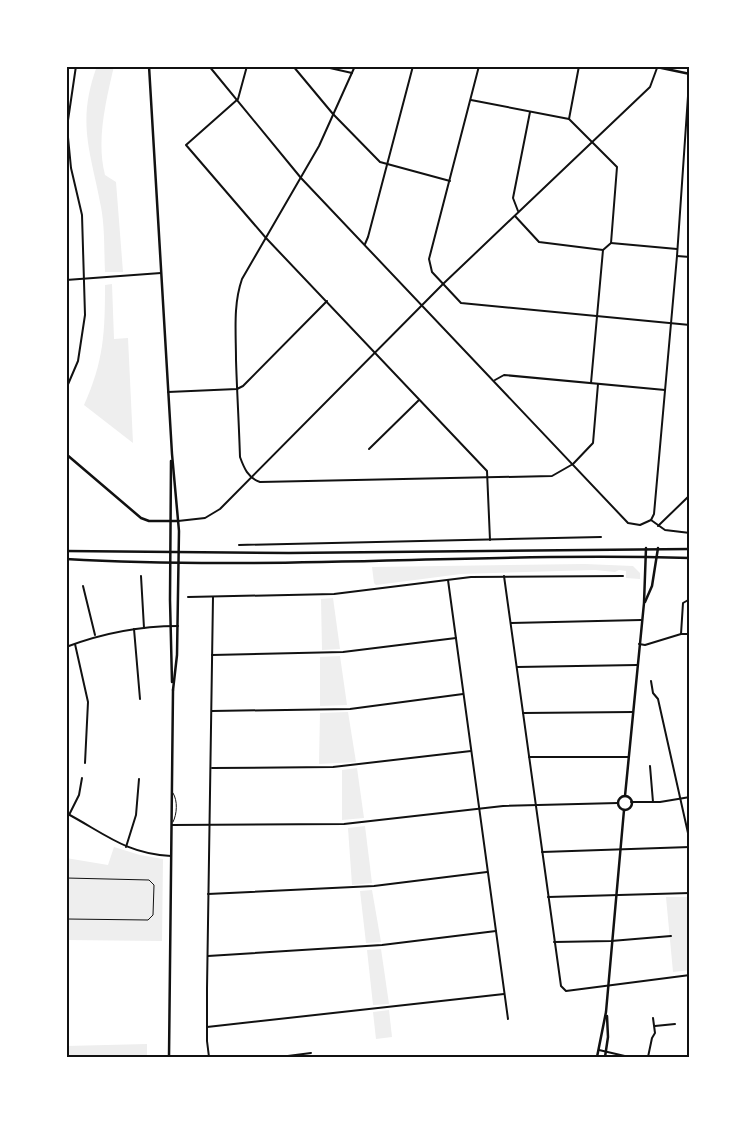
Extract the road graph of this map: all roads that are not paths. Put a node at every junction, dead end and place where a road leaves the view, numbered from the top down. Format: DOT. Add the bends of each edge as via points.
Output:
graph roads {
  1 [pos="76,66"];
  2 [pos="149,66"];
  3 [pos="209,66"];
  4 [pos="247,66"];
  5 [pos="293,66"];
  6 [pos="320,66"];
  7 [pos="355,66"];
  8 [pos="413,66"];
  9 [pos="480,66"];
  10 [pos="580,66"];
  11 [pos="652,66"];
  12 [pos="657,67"];
  13 [pos="690,67"];
  14 [pos="352,73"];
  15 [pos="689,74"];
  16 [pos="238,100"];
  17 [pos="471,100"];
  18 [pos="530,112"];
  19 [pos="333,114"];
  20 [pos="570,119"];
  21 [pos="592,142"];
  22 [pos="388,164"];
  23 [pos="301,178"];
  24 [pos="450,181"];
  25 [pos="518,212"];
  26 [pos="515,216"];
  27 [pos="266,238"];
  28 [pos="611,242"];
  29 [pos="365,244"];
  30 [pos="677,249"];
  31 [pos="603,250"];
  32 [pos="677,256"];
  33 [pos="690,257"];
  34 [pos="161,273"];
  35 [pos="66,280"];
  36 [pos="85,280"];
  37 [pos="443,284"];
  38 [pos="327,301"];
  39 [pos="423,304"];
  40 [pos="597,316"];
  41 [pos="671,323"];
  42 [pos="690,325"];
  43 [pos="375,353"];
  44 [pos="495,381"];
  45 [pos="591,383"];
  46 [pos="598,384"];
  47 [pos="66,388"];
  48 [pos="237,389"];
  49 [pos="665,390"];
  50 [pos="168,392"];
  51 [pos="419,399"];
  52 [pos="369,449"];
  53 [pos="66,454"];
  54 [pos="172,454"];
  55 [pos="573,464"];
  56 [pos="252,478"];
  57 [pos="489,478"];
  58 [pos="690,495"];
  59 [pos="651,520"];
  60 [pos="171,521"];
  61 [pos="178,521"];
  62 [pos="658,526"];
  63 [pos="690,533"];
  64 [pos="601,537"];
  65 [pos="490,540"];
  66 [pos="239,545"];
  67 [pos="646,548"];
  68 [pos="658,548"];
  69 [pos="690,549"];
  70 [pos="66,551"];
  71 [pos="170,553"];
  72 [pos="179,553"];
  73 [pos="646,557"];
  74 [pos="657,557"];
  75 [pos="690,558"];
  76 [pos="66,559"];
  77 [pos="170,563"];
  78 [pos="179,563"];
  79 [pos="141,576"];
  80 [pos="504,576"];
  81 [pos="623,576"];
  82 [pos="448,580"];
  83 [pos="83,586"];
  84 [pos="188,597"];
  85 [pos="213,597"];
  86 [pos="690,599"];
  87 [pos="644,603"];
  88 [pos="642,620"];
  89 [pos="511,623"];
  90 [pos="170,626"];
  91 [pos="178,626"];
  92 [pos="144,628"];
  93 [pos="134,629"];
  94 [pos="681,634"];
  95 [pos="690,634"];
  96 [pos="96,636"];
  97 [pos="456,638"];
  98 [pos="75,644"];
  99 [pos="639,644"];
  100 [pos="66,647"];
  101 [pos="212,655"];
  102 [pos="637,665"];
  103 [pos="517,667"];
  104 [pos="650,681"];
  105 [pos="173,690"];
  106 [pos="463,694"];
  107 [pos="140,699"];
  108 [pos="212,711"];
  109 [pos="633,712"];
  110 [pos="523,713"];
  111 [pos="471,751"];
  112 [pos="529,757"];
  113 [pos="629,757"];
  114 [pos="85,763"];
  115 [pos="650,766"];
  116 [pos="211,768"];
  117 [pos="82,778"];
  118 [pos="139,779"];
  119 [pos="625,796"];
  120 [pos="690,797"];
  121 [pos="680,799"];
  122 [pos="631,802"];
  123 [pos="652,802"];
  124 [pos="618,803"];
  125 [pos="536,805"];
  126 [pos="479,808"];
  127 [pos="624,810"];
  128 [pos="68,814"];
  129 [pos="172,824"];
  130 [pos="210,826"];
  131 [pos="690,842"];
  132 [pos="690,847"];
  133 [pos="126,848"];
  134 [pos="620,850"];
  135 [pos="542,852"];
  136 [pos="172,856"];
  137 [pos="488,872"];
  138 [pos="66,878"];
  139 [pos="690,893"];
  140 [pos="208,894"];
  141 [pos="615,896"];
  142 [pos="548,897"];
  143 [pos="66,918"];
  144 [pos="496,931"];
  145 [pos="671,936"];
  146 [pos="611,941"];
  147 [pos="554,942"];
  148 [pos="208,956"];
  149 [pos="690,975"];
  150 [pos="607,986"];
  151 [pos="504,994"];
  152 [pos="606,1012"];
  153 [pos="653,1018"];
  154 [pos="508,1019"];
  155 [pos="675,1024"];
  156 [pos="654,1026"];
  157 [pos="207,1027"];
  158 [pos="599,1050"];
  159 [pos="606,1052"];
  160 [pos="311,1053"];
  161 [pos="169,1057"];
  162 [pos="209,1057"];
  163 [pos="280,1057"];
  164 [pos="596,1057"];
  165 [pos="605,1057"];
  166 [pos="629,1057"];
  167 [pos="648,1057"];
  1 -- 36 [label="street" via="68,108 68,134 71,168 82,215"];
  2 -- 34 [label="street"];
  3 -- 16 [label="street"];
  4 -- 16 [label="street"];
  5 -- 19 [label="street"];
  6 -- 14 [label="street"];
  7 -- 14 [label="street"];
  8 -- 22 [label="street"];
  9 -- 17 [label="street"];
  10 -- 20 [label="street"];
  11 -- 12 [label="street"];
  12 -- 15 [label="street"];
  12 -- 21 [label="street" via="650,87"];
  13 -- 15 [label="street"];
  14 -- 19 [label="street"];
  15 -- 30 [label="street"];
  16 -- 23 [label="street"];
  16 -- 27 [label="street" via="186,145"];
  17 -- 18 [label="street"];
  17 -- 24 [label="street"];
  18 -- 20 [label="street"];
  18 -- 25 [label="street" via="513,198"];
  19 -- 22 [label="street" via="380,162"];
  19 -- 23 [label="street"];
  20 -- 21 [label="street"];
  21 -- 25 [label="street"];
  21 -- 28 [label="street" via="617,167"];
  22 -- 24 [label="street"];
  22 -- 29 [label="street"];
  23 -- 27 [label="street"];
  23 -- 29 [label="street"];
  24 -- 37 [label="street" via="429,259 432,272"];
  25 -- 26 [label="street"];
  26 -- 31 [label="street" via="539,242"];
  26 -- 37 [label="street"];
  27 -- 38 [label="street"];
  27 -- 48 [label="street" via="237,292"];
  28 -- 30 [label="street"];
  28 -- 31 [label="street"];
  29 -- 39 [label="street"];
  30 -- 32 [label="street"];
  31 -- 40 [label="street"];
  32 -- 33 [label="street"];
  32 -- 41 [label="street"];
  34 -- 36 [label="street"];
  34 -- 50 [label="street"];
  35 -- 36 [label="street"];
  36 -- 47 [label="street" via="83,340"];
  37 -- 39 [label="street"];
  37 -- 40 [label="street" via="461,303"];
  38 -- 43 [label="street"];
  38 -- 48 [label="street"];
  39 -- 43 [label="street"];
  39 -- 44 [label="street"];
  40 -- 41 [label="street"];
  40 -- 45 [label="street"];
  41 -- 42 [label="street"];
  41 -- 49 [label="street"];
  43 -- 51 [label="street"];
  43 -- 56 [label="street"];
  44 -- 45 [label="street" via="504,375"];
  44 -- 55 [label="street"];
  45 -- 46 [label="street"];
  46 -- 49 [label="street"];
  46 -- 55 [label="street" via="593,443"];
  48 -- 50 [label="street"];
  48 -- 56 [label="street" via="240,457 243,468"];
  49 -- 59 [label="street"];
  50 -- 54 [label="street"];
  51 -- 52 [label="street"];
  51 -- 57 [label="street" via="487,471"];
  53 -- 60 [label="street" via="134,514 149,521"];
  54 -- 60 [label="street"];
  54 -- 61 [label="street"];
  55 -- 57 [label="street" via="552,476"];
  55 -- 59 [label="street" via="628,523 640,525"];
  56 -- 57 [label="street" via="260,482"];
  56 -- 61 [label="street" via="213,515"];
  57 -- 65 [label="street"];
  58 -- 62 [label="street"];
  59 -- 62 [label="street"];
  60 -- 61 [label="street"];
  60 -- 71 [label="street"];
  61 -- 72 [label="street"];
  62 -- 63 [label="street" via="669,532"];
  64 -- 65 [label="street"];
  65 -- 66 [label="street"];
  67 -- 68 [label="street"];
  67 -- 72 [label="street"];
  67 -- 73 [label="street"];
  68 -- 69 [label="street"];
  68 -- 74 [label="street"];
  70 -- 71 [label="street"];
  71 -- 72 [label="street"];
  71 -- 77 [label="street"];
  72 -- 78 [label="street"];
  73 -- 74 [label="street"];
  73 -- 78 [label="street"];
  73 -- 87 [label="street"];
  74 -- 75 [label="street"];
  74 -- 87 [label="street" via="652,586"];
  76 -- 77 [label="street"];
  77 -- 78 [label="street"];
  77 -- 90 [label="street"];
  78 -- 91 [label="street"];
  79 -- 92 [label="street"];
  80 -- 81 [label="street"];
  80 -- 82 [label="street"];
  80 -- 89 [label="street"];
  82 -- 85 [label="street" via="334,594"];
  82 -- 97 [label="street"];
  83 -- 96 [label="street"];
  84 -- 85 [label="street"];
  85 -- 101 [label="street"];
  86 -- 94 [label="street" via="683,603"];
  87 -- 88 [label="street"];
  88 -- 89 [label="street"];
  88 -- 99 [label="street"];
  89 -- 103 [label="street"];
  90 -- 91 [label="street"];
  90 -- 92 [label="street"];
  90 -- 105 [label="street"];
  91 -- 105 [label="street"];
  92 -- 93 [label="street"];
  93 -- 96 [label="street"];
  93 -- 107 [label="street"];
  94 -- 95 [label="street"];
  94 -- 99 [label="street"];
  96 -- 98 [label="street"];
  97 -- 101 [label="street" via="343,652"];
  97 -- 106 [label="street"];
  98 -- 100 [label="street"];
  98 -- 114 [label="street" via="88,702"];
  99 -- 102 [label="street"];
  101 -- 108 [label="street"];
  102 -- 103 [label="street"];
  102 -- 109 [label="street"];
  103 -- 110 [label="street"];
  104 -- 121 [label="street" via="658,699"];
  105 -- 129 [label="street"];
  106 -- 108 [label="street" via="350,709"];
  106 -- 111 [label="street"];
  108 -- 116 [label="street"];
  109 -- 110 [label="street"];
  109 -- 113 [label="street"];
  110 -- 112 [label="street"];
  111 -- 116 [label="street" via="342,766"];
  111 -- 126 [label="street"];
  112 -- 113 [label="street"];
  112 -- 125 [label="street"];
  113 -- 119 [label="street"];
  115 -- 123 [label="street"];
  116 -- 130 [label="street"];
  117 -- 128 [label="street" via="79,794"];
  118 -- 133 [label="street" via="136,815"];
  119 -- 122 [label="street"];
  119 -- 124 [label="street"];
  120 -- 121 [label="street"];
  121 -- 123 [label="street"];
  121 -- 131 [label="street"];
  122 -- 123 [label="street"];
  122 -- 127 [label="street" via="630,807"];
  124 -- 125 [label="street"];
  124 -- 127 [label="street"];
  125 -- 126 [label="street"];
  125 -- 135 [label="street"];
  126 -- 130 [label="street" via="344,824"];
  126 -- 137 [label="street"];
  127 -- 134 [label="street"];
  128 -- 133 [label="street"];
  129 -- 130 [label="street"];
  129 -- 136 [label="street"];
  130 -- 140 [label="street"];
  132 -- 134 [label="street"];
  133 -- 136 [label="street"];
  134 -- 135 [label="street"];
  134 -- 141 [label="street"];
  135 -- 142 [label="street"];
  136 -- 161 [label="street"];
  137 -- 140 [label="street" via="374,886"];
  137 -- 144 [label="street"];
  138 -- 143 [label="lane" via="149,880 154,885 153,914 148,920"];
  139 -- 141 [label="street"];
  140 -- 148 [label="street"];
  141 -- 142 [label="street"];
  141 -- 146 [label="street"];
  142 -- 147 [label="street"];
  144 -- 148 [label="street" via="382,945"];
  144 -- 151 [label="street"];
  145 -- 146 [label="street"];
  146 -- 147 [label="street"];
  146 -- 150 [label="street"];
  147 -- 150 [label="street" via="562,989"];
  148 -- 157 [label="street"];
  149 -- 150 [label="street"];
  150 -- 152 [label="street"];
  151 -- 154 [label="street"];
  151 -- 157 [label="street"];
  152 -- 158 [label="street"];
  152 -- 159 [label="street"];
  153 -- 156 [label="street"];
  155 -- 156 [label="street"];
  156 -- 167 [label="street"];
  157 -- 162 [label="street"];
  158 -- 159 [label="street"];
  158 -- 164 [label="street"];
  159 -- 165 [label="street"];
  159 -- 166 [label="street"];
  160 -- 163 [label="street"];
}
